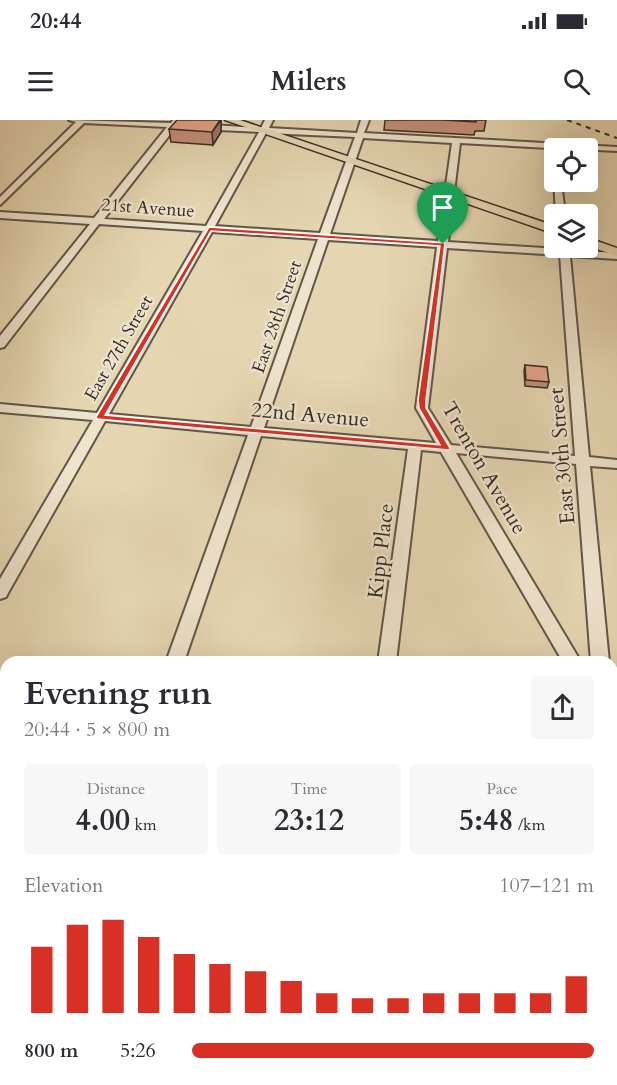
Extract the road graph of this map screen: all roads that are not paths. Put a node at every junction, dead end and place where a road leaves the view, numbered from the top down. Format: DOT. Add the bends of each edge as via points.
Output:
graph roads {
  1 [pos="73,120"];
  2 [pos="83,120"];
  3 [pos="230,120"];
  4 [pos="365,120"];
  5 [pos="175,123"];
  6 [pos="266,125"];
  7 [pos="360,135"];
  8 [pos="456,140"];
  9 [pos="544,145"];
  10 [pos="598,148"];
  11 [pos="617,149"];
  12 [pos="350,160"];
  13 [pos="449,195"];
  14 [pos="0,202"];
  15 [pos="0,215"];
  16 [pos="97,222"];
  17 [pos="544,226"];
  18 [pos="209,229"];
  19 [pos="324,237"];
  20 [pos="443,244"];
  21 [pos="598,246"];
  22 [pos="544,249"];
  23 [pos="598,253"];
  24 [pos="617,254"];
  25 [pos="565,258"];
  26 [pos="0,344"];
  27 [pos="0,408"];
  28 [pos="100,417"];
  29 [pos="257,432"];
  30 [pos="415,446"];
  31 [pos="446,448"];
  32 [pos="583,461"];
  33 [pos="617,464"];
  34 [pos="0,593"];
  35 [pos="177,656"];
  36 [pos="388,656"];
  37 [pos="568,656"];
  38 [pos="599,656"];
  1 -- 2 [label="street"];
  2 -- 5 [label="street"];
  2 -- 14 [label="street"];
  3 -- 6 [label="main road"];
  4 -- 7 [label="street, East 28th Street"];
  5 -- 6 [label="street"];
  5 -- 16 [label="street"];
  6 -- 7 [label="street"];
  6 -- 12 [label="main road"];
  6 -- 18 [label="street, East 27th Street"];
  7 -- 8 [label="street"];
  7 -- 12 [label="street, East 28th Street"];
  8 -- 9 [label="street"];
  8 -- 13 [label="street, Trenton Avenue"];
  10 -- 11 [label="street"];
  12 -- 13 [label="main road"];
  12 -- 19 [label="street, East 28th Street"];
  13 -- 17 [label="main road"];
  13 -- 20 [label="street, Trenton Avenue"];
  15 -- 16 [label="street, 21st Avenue"];
  16 -- 18 [label="street, 21st Avenue"];
  16 -- 26 [label="street"];
  18 -- 19 [label="street, 21st Avenue"];
  18 -- 28 [label="street, East 27th Street"];
  19 -- 20 [label="street, 21st Avenue"];
  19 -- 29 [label="street, East 28th Street"];
  20 -- 22 [label="street, 21st Avenue"];
  20 -- 31 [label="street, Trenton Avenue" via="422,408"];
  21 -- 24 [label="main road"];
  23 -- 24 [label="street, 21st Avenue"];
  25 -- 32 [label="street, East 30th Street"];
  27 -- 28 [label="street, 22nd Avenue"];
  28 -- 29 [label="street, 22nd Avenue"];
  28 -- 34 [label="street, East 27th Street"];
  29 -- 30 [label="street, 22nd Avenue"];
  29 -- 35 [label="street, East 28th Street"];
  30 -- 31 [label="street, 22nd Avenue"];
  30 -- 36 [label="street, Kipp Place"];
  31 -- 32 [label="street, 22nd Avenue"];
  31 -- 37 [label="street, Trenton Avenue"];
  32 -- 33 [label="street, 22nd Avenue"];
  32 -- 38 [label="street, East 30th Street"];
}
